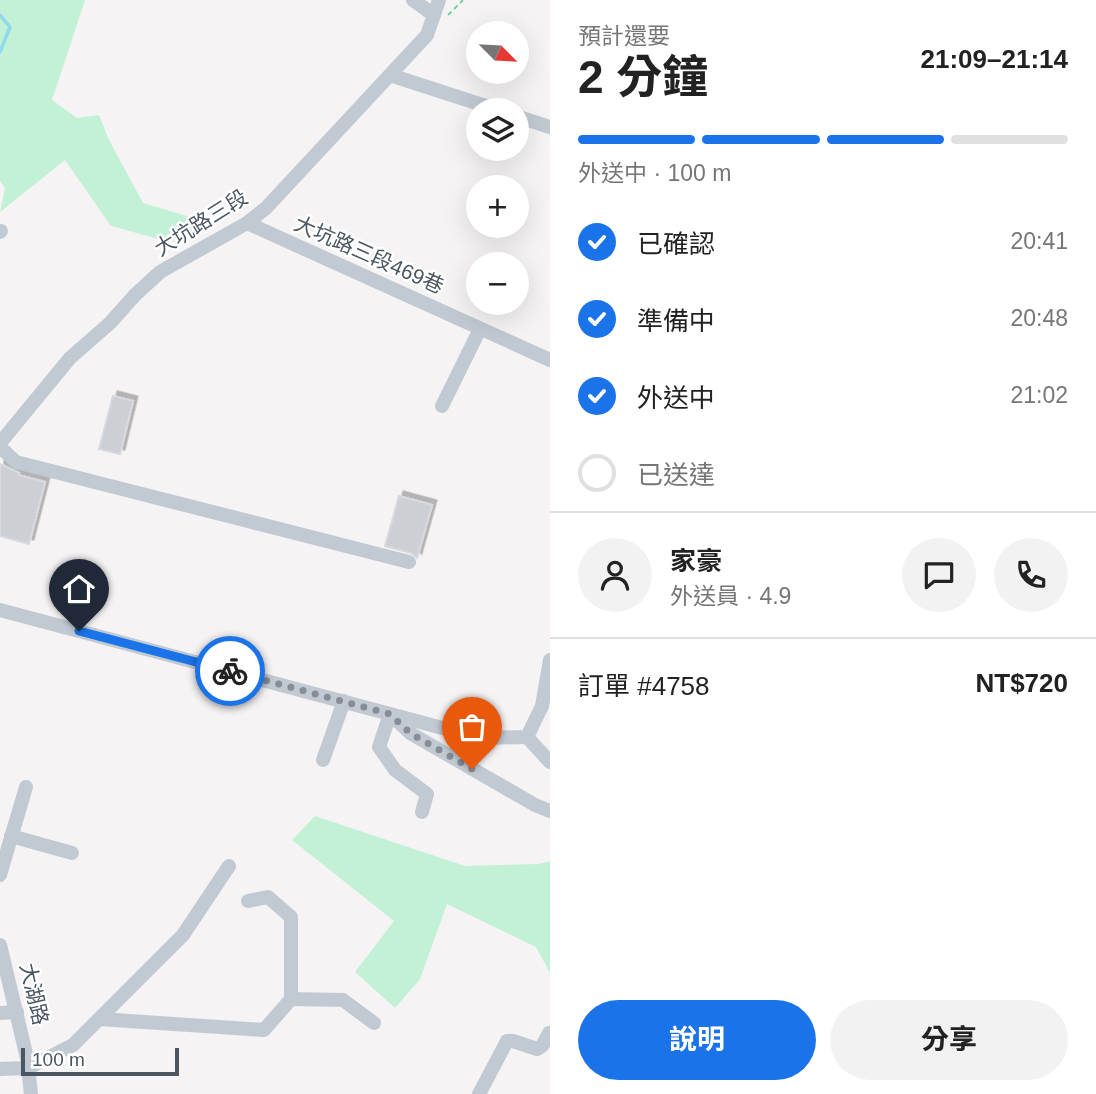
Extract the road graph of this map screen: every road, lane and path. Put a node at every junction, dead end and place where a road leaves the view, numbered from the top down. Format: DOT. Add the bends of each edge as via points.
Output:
graph roads {
  1 [pos="413,0"];
  2 [pos="439,0"];
  3 [pos="434,15"];
  4 [pos="390,75"];
  5 [pos="466,100"];
  6 [pos="529,120"];
  7 [pos="550,127"];
  8 [pos="247,223"];
  9 [pos="480,328"];
  10 [pos="550,360"];
  11 [pos="442,406"];
  12 [pos="0,445"];
  13 [pos="409,562"];
  14 [pos="0,610"];
  15 [pos="550,660"];
  16 [pos="344,701"];
  17 [pos="390,714"];
  18 [pos="527,737"];
  19 [pos="323,760"];
  20 [pos="550,762"];
  21 [pos="26,787"];
  22 [pos="550,811"];
  23 [pos="422,812"];
  24 [pos="11,836"];
  25 [pos="72,853"];
  26 [pos="229,866"];
  27 [pos="0,875"];
  28 [pos="248,901"];
  29 [pos="0,944"];
  30 [pos="3,966"];
  31 [pos="291,999"];
  32 [pos="17,1012"];
  33 [pos="0,1013"];
  34 [pos="99,1019"];
  35 [pos="374,1023"];
  36 [pos="549,1033"];
  37 [pos="28,1068"];
  38 [pos="0,1069"];
  39 [pos="31,1094"];
  40 [pos="479,1094"];
  1 -- 3 [label="street"];
  2 -- 3 [label="street, 大坑路三段"];
  3 -- 4 [label="street, 大坑路三段" via="427,35"];
  4 -- 5 [label="street"];
  4 -- 8 [label="street, 大坑路三段"];
  6 -- 7 [label="street"];
  8 -- 9 [label="street, 大坑路三段469巷"];
  8 -- 12 [label="street, 大坑路三段" via="160,272 70,358"];
  9 -- 10 [label="street, 大坑路三段469巷"];
  9 -- 11 [label="street"];
  12 -- 13 [label="street" via="16,462"];
  14 -- 16 [label="street"];
  15 -- 18 [label="street" via="542,706"];
  16 -- 17 [label="street"];
  16 -- 19 [label="street"];
  17 -- 18 [label="street" via="480,738"];
  17 -- 22 [label="street" via="410,733"];
  17 -- 23 [label="street" via="379,747 395,770 426,794"];
  18 -- 20 [label="street"];
  21 -- 24 [label="street"];
  24 -- 25 [label="street"];
  24 -- 27 [label="street"];
  26 -- 34 [label="street" via="183,934"];
  28 -- 31 [label="street" via="268,897 291,917"];
  29 -- 30 [label="street, 大湖路"];
  30 -- 32 [label="street, 大湖路"];
  31 -- 34 [label="street" via="264,1030"];
  31 -- 35 [label="street" via="343,1000"];
  32 -- 33 [label="street"];
  32 -- 37 [label="street, 大湖路"];
  34 -- 37 [label="street" via="73,1045"];
  36 -- 40 [label="street" via="537,1049 507,1041"];
  37 -- 38 [label="street"];
  37 -- 39 [label="street, 大湖路"];
}
